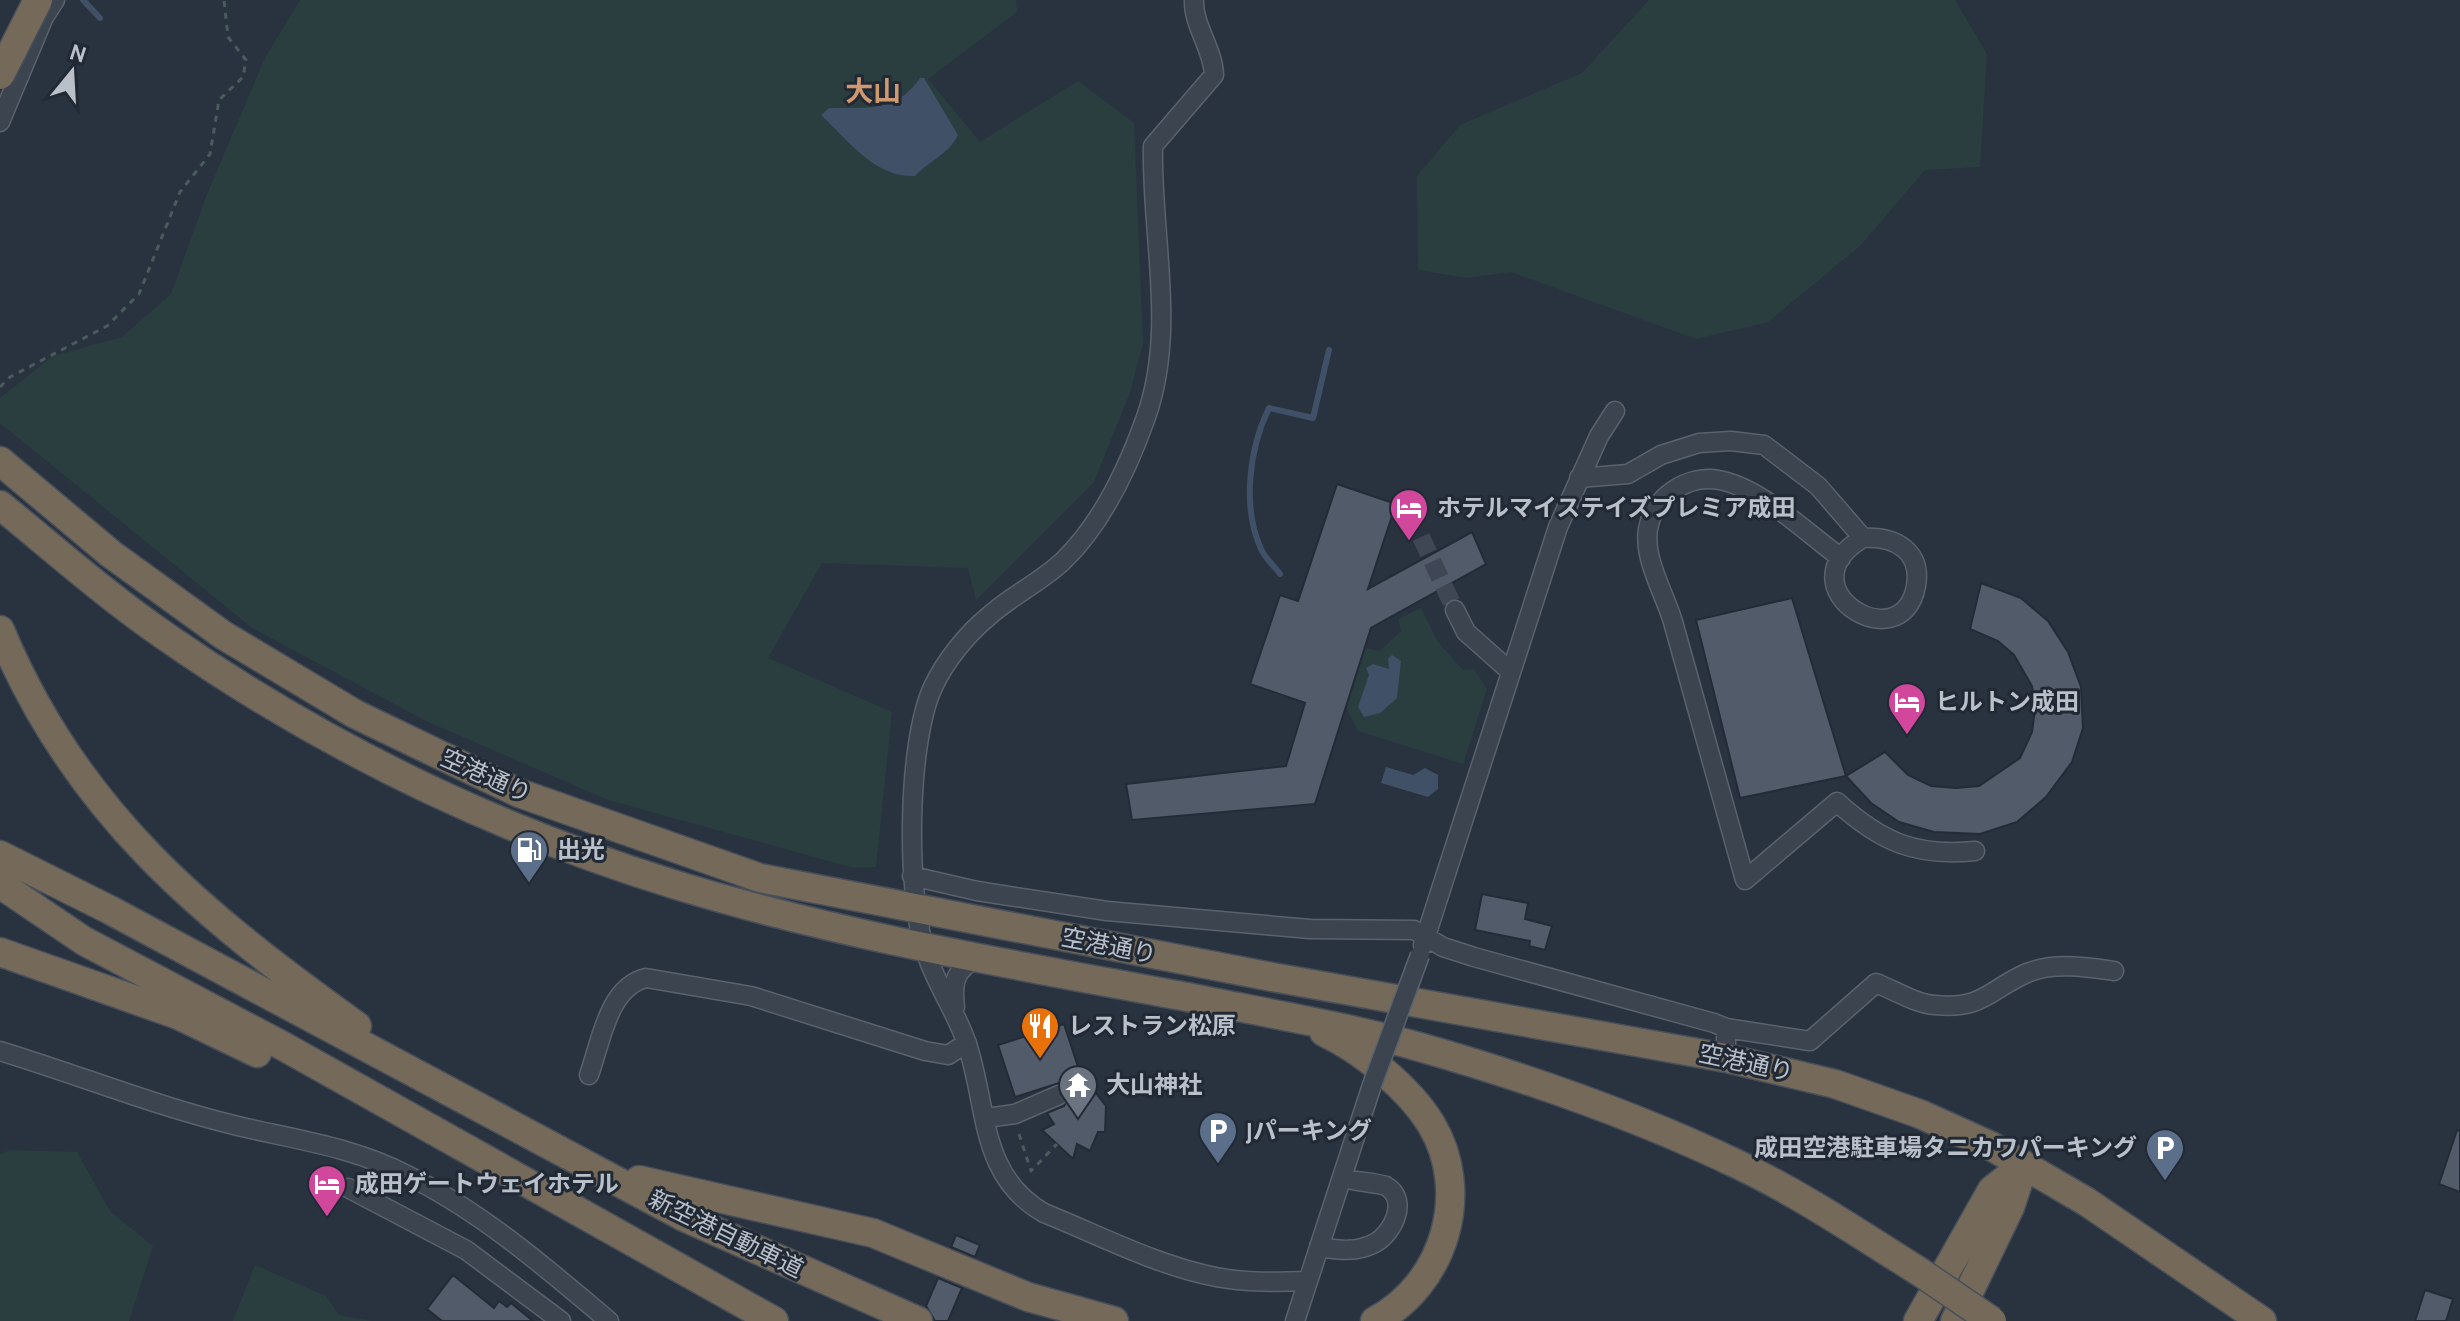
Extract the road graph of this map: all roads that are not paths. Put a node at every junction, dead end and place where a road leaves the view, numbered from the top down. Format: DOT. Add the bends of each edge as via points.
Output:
graph roads {
  1 [pos="28,0"];
  2 [pos="55,0"];
  3 [pos="1194,0"];
  4 [pos="41,9"];
  5 [pos="0,75"];
  6 [pos="0,122"];
  7 [pos="1615,411"];
  8 [pos="0,461"];
  9 [pos="1579,478"];
  10 [pos="0,505"];
  11 [pos="1863,538"];
  12 [pos="1841,558"];
  13 [pos="1455,610"];
  14 [pos="0,630"];
  15 [pos="1511,672"];
  16 [pos="1975,851"];
  17 [pos="0,855"];
  18 [pos="912,876"];
  19 [pos="0,884"];
  20 [pos="918,911"];
  21 [pos="1426,936"];
  22 [pos="924,947"];
  23 [pos="0,952"];
  24 [pos="978,957"];
  25 [pos="2114,971"];
  26 [pos="1292,1018"];
  27 [pos="957,1021"];
  28 [pos="1726,1028"];
  29 [pos="967,1043"];
  30 [pos="0,1051"];
  31 [pos="1726,1058"];
  32 [pos="589,1075"];
  33 [pos="453,1092"];
  34 [pos="1059,1095"];
  35 [pos="986,1118"];
  36 [pos="466,1147"];
  37 [pos="553,1147"];
  38 [pos="2024,1165"];
  39 [pos="1342,1178"];
  40 [pos="348,1188"];
  41 [pos="583,1214"];
  42 [pos="1319,1247"];
  43 [pos="2194,1277"];
  44 [pos="1308,1281"];
  45 [pos="561,1321"];
  46 [pos="609,1321"];
  47 [pos="731,1321"];
  48 [pos="774,1321"];
  49 [pos="918,1321"];
  50 [pos="1114,1321"];
  51 [pos="1295,1321"];
  52 [pos="1375,1321"];
  53 [pos="1918,1321"];
  54 [pos="1955,1321"];
  55 [pos="1992,1321"];
  56 [pos="2233,1321"];
  57 [pos="2262,1321"];
  1 -- 4 [label="street"];
  2 -- 4 [label="street"];
  3 -- 18 [label="street" via="1214,75 1153,146 1161,357 1147,416 1094,526 1062,562 990,614 932,688 919,745"];
  4 -- 5 [label="highway, bridge"];
  4 -- 6 [label="street"];
  7 -- 9 [label="street"];
  8 -- 20 [label="highway, 空港通り" via="111,554 210,626 355,714 426,750 544,802 760,878"];
  9 -- 11 [label="street" via="1628,474 1661,455 1699,443 1764,445 1818,486"];
  9 -- 15 [label="street"];
  10 -- 22 [label="highway, 空港通り" via="162,634 253,694 403,777 661,880"];
  11 -- 12 [label="street"];
  11 -- 12 [label="street" via="1901,544 1913,558 1918,573 1914,597 1899,613 1881,620 1863,618 1846,606 1837,591"];
  12 -- 16 [label="street" via="1749,490 1720,480 1697,478 1657,504 1648,527 1647,545 1745,880 1837,802 1861,824 1920,852"];
  13 -- 15 [label="street" via="1466,632"];
  14 -- 33 [label="highway" via="21,680 71,763 154,862 242,942"];
  15 -- 21 [label="street"];
  17 -- 33 [label="highway"];
  18 -- 20 [label="street"];
  18 -- 21 [label="street" via="1107,911 1310,929 1414,930"];
  19 -- 36 [label="highway" via="84,941"];
  20 -- 22 [label="street"];
  20 -- 31 [label="highway, 空港通り"];
  21 -- 28 [label="street" via="1474,957"];
  21 -- 39 [label="street, bridge"];
  22 -- 24 [label="highway, 空港通り"];
  22 -- 27 [label="street"];
  23 -- 36 [label="highway" via="178,1015"];
  24 -- 26 [label="highway, 空港通り"];
  24 -- 27 [label="street" via="958,972 952,986"];
  25 -- 28 [label="street" via="2071,966 2028,973 1990,997 1967,1004 1933,1005 1876,983 1810,1041"];
  26 -- 52 [label="highway" via="1332,1036 1387,1077 1430,1123 1448,1164 1451,1200 1438,1256 1407,1299"];
  26 -- 55 [label="highway, 空港通り, bridge" via="1418,1046 1560,1090 1650,1125 1742,1166 1835,1218"];
  27 -- 29 [label="street"];
  28 -- 31 [label="street"];
  29 -- 32 [label="street" via="948,1055 925,1051 751,996 646,978 632,981 619,993"];
  29 -- 35 [label="street"];
  30 -- 46 [label="street" via="238,1126 335,1146 409,1176 499,1229"];
  31 -- 38 [label="highway, 空港通り" via="1879,1099 1956,1129"];
  33 -- 37 [label="highway, 新空港自動車道"];
  34 -- 35 [label="street" via="1015,1114"];
  35 -- 44 [label="street" via="995,1161 1009,1186 1044,1213 1216,1277"];
  36 -- 41 [label="highway, 新空港自動車道"];
  37 -- 49 [label="highway, 新空港自動車道" via="759,1252"];
  37 -- 50 [label="highway" via="618,1174 677,1190 873,1233 1028,1297"];
  38 -- 43 [label="highway, 空港通り"];
  38 -- 53 [label="highway" via="1992,1190"];
  38 -- 54 [label="highway" via="2010,1207"];
  39 -- 42 [label="street"];
  39 -- 42 [label="street" via="1385,1186 1398,1211 1392,1228 1376,1243 1352,1251"];
  40 -- 45 [label="street" via="466,1250"];
  41 -- 47 [label="highway"];
  41 -- 48 [label="highway, 新空港自動車道"];
  42 -- 44 [label="street"];
  43 -- 56 [label="highway"];
  43 -- 57 [label="highway, 空港通り"];
  44 -- 51 [label="street"];
}
